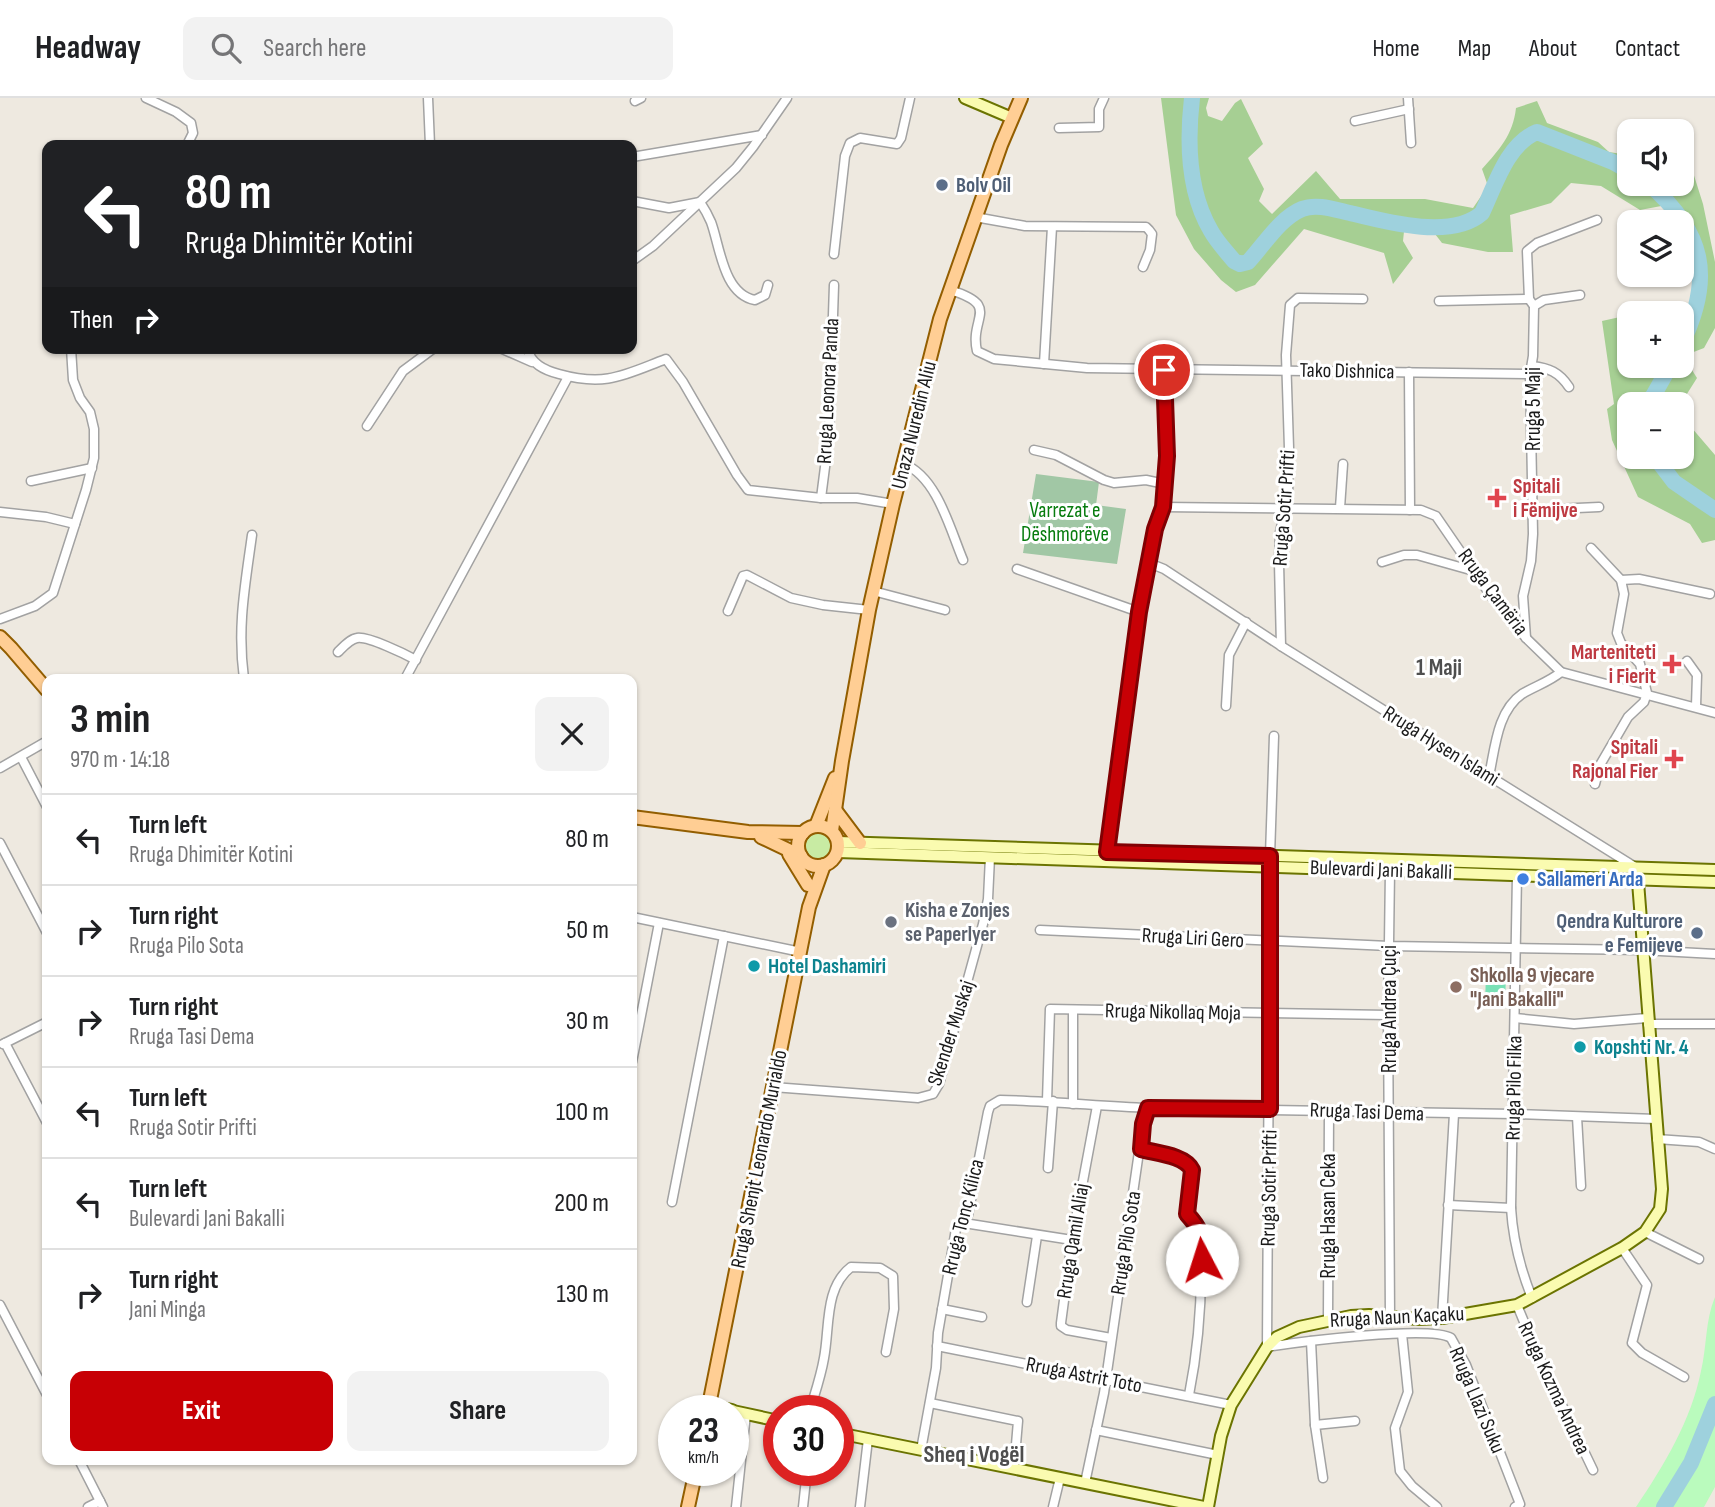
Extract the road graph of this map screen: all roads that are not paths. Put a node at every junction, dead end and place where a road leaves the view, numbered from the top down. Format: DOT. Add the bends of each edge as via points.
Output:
graph roads {
  1 [pos="146,98"];
  2 [pos="428,98"];
  3 [pos="787,98"];
  4 [pos="910,98"];
  5 [pos="965,98"];
  6 [pos="1021,98"];
  7 [pos="1104,98"];
  8 [pos="1408,98"];
  9 [pos="1409,108"];
  10 [pos="1012,118"];
  11 [pos="1355,121"];
  12 [pos="1059,128"];
  13 [pos="761,135"];
  14 [pos="190,140"];
  15 [pos="430,140"];
  16 [pos="1411,143"];
  17 [pos="637,156"];
  18 [pos="637,202"];
  19 [pos="700,202"];
  20 [pos="975,217"];
  21 [pos="1597,220"];
  22 [pos="1052,227"];
  23 [pos="834,254"];
  24 [pos="637,257"];
  25 [pos="1143,267"];
  26 [pos="768,285"];
  27 [pos="834,285"];
  28 [pos="950,290"];
  29 [pos="1580,295"];
  30 [pos="1363,299"];
  31 [pos="1439,300"];
  32 [pos="1532,302"];
  33 [pos="71,354"];
  34 [pos="426,354"];
  35 [pos="514,354"];
  36 [pos="528,354"];
  37 [pos="535,363"];
  38 [pos="1044,364"];
  39 [pos="1164,370"];
  40 [pos="1286,370"];
  41 [pos="1531,370"];
  42 [pos="1409,372"];
  43 [pos="568,377"];
  44 [pos="1569,387"];
  45 [pos="367,426"];
  46 [pos="1034,450"];
  47 [pos="904,464"];
  48 [pos="1343,464"];
  49 [pos="92,468"];
  50 [pos="31,481"];
  51 [pos="1165,484"];
  52 [pos="821,498"];
  53 [pos="893,504"];
  54 [pos="1163,507"];
  55 [pos="1599,507"];
  56 [pos="1285,508"];
  57 [pos="1340,508"];
  58 [pos="1410,510"];
  59 [pos="1533,510"];
  60 [pos="0,512"];
  61 [pos="75,524"];
  62 [pos="252,535"];
  63 [pos="1591,548"];
  64 [pos="963,560"];
  65 [pos="1382,562"];
  66 [pos="1149,563"];
  67 [pos="1017,569"];
  68 [pos="1474,571"];
  69 [pos="1621,580"];
  70 [pos="873,591"];
  71 [pos="1710,594"];
  72 [pos="869,610"];
  73 [pos="945,610"];
  74 [pos="728,611"];
  75 [pos="1139,612"];
  76 [pos="0,619"];
  77 [pos="1246,622"];
  78 [pos="0,637"];
  79 [pos="1526,638"];
  80 [pos="1281,646"];
  81 [pos="338,652"];
  82 [pos="416,660"];
  83 [pos="1686,661"];
  84 [pos="1561,672"];
  85 [pos="243,674"];
  86 [pos="408,674"];
  87 [pos="42,684"];
  88 [pos="1647,693"];
  89 [pos="1226,706"];
  90 [pos="1696,706"];
  91 [pos="1715,713"];
  92 [pos="1274,736"];
  93 [pos="42,744"];
  94 [pos="21,757"];
  95 [pos="842,761"];
  96 [pos="0,768"];
  97 [pos="1489,776"];
  98 [pos="1595,784"];
  99 [pos="42,797"];
  100 [pos="836,811"];
  101 [pos="637,818"];
  102 [pos="816,826"];
  103 [pos="748,832"];
  104 [pos="803,833"];
  105 [pos="836,842"];
  106 [pos="0,843"];
  107 [pos="860,843"];
  108 [pos="782,845"];
  109 [pos="990,857"];
  110 [pos="1106,857"];
  111 [pos="803,859"];
  112 [pos="1270,861"];
  113 [pos="824,866"];
  114 [pos="1390,870"];
  115 [pos="1715,870"];
  116 [pos="1638,874"];
  117 [pos="1517,875"];
  118 [pos="1715,882"];
  119 [pos="808,885"];
  120 [pos="808,907"];
  121 [pos="637,918"];
  122 [pos="42,923"];
  123 [pos="659,923"];
  124 [pos="1040,930"];
  125 [pos="724,936"];
  126 [pos="1270,942"];
  127 [pos="1388,946"];
  128 [pos="1514,948"];
  129 [pos="1642,950"];
  130 [pos="801,952"];
  131 [pos="1715,954"];
  132 [pos="1073,1010"];
  133 [pos="1270,1013"];
  134 [pos="1388,1015"];
  135 [pos="1515,1018"];
  136 [pos="1647,1021"];
  137 [pos="42,1024"];
  138 [pos="1715,1024"];
  139 [pos="637,1036"];
  140 [pos="2,1044"];
  141 [pos="773,1087"];
  142 [pos="1049,1101"];
  143 [pos="1073,1104"];
  144 [pos="1097,1106"];
  145 [pos="1148,1108"];
  146 [pos="1270,1109"];
  147 [pos="1329,1111"];
  148 [pos="1390,1113"];
  149 [pos="42,1114"];
  150 [pos="1454,1114"];
  151 [pos="1514,1114"];
  152 [pos="1577,1117"];
  153 [pos="1656,1119"];
  154 [pos="1657,1139"];
  155 [pos="1141,1149"];
  156 [pos="1715,1149"];
  157 [pos="1048,1168"];
  158 [pos="1581,1186"];
  159 [pos="672,1202"];
  160 [pos="1448,1205"];
  161 [pos="1511,1208"];
  162 [pos="964,1223"];
  163 [pos="1645,1232"];
  164 [pos="1037,1236"];
  165 [pos="1072,1240"];
  166 [pos="1622,1248"];
  167 [pos="1699,1259"];
  168 [pos="1532,1298"];
  169 [pos="1027,1302"];
  170 [pos="0,1305"];
  171 [pos="1517,1305"];
  172 [pos="942,1309"];
  173 [pos="1390,1316"];
  174 [pos="982,1317"];
  175 [pos="1442,1318"];
  176 [pos="1328,1320"];
  177 [pos="1402,1334"];
  178 [pos="1111,1338"];
  179 [pos="1311,1341"];
  180 [pos="937,1346"];
  181 [pos="1267,1347"];
  182 [pos="886,1352"];
  183 [pos="1684,1377"];
  184 [pos="1105,1379"];
  185 [pos="42,1385"];
  186 [pos="711,1395"];
  187 [pos="814,1395"];
  188 [pos="1189,1395"];
  189 [pos="930,1403"];
  190 [pos="1231,1405"];
  191 [pos="1356,1421"];
  192 [pos="1315,1425"];
  193 [pos="1096,1430"];
  194 [pos="854,1436"];
  195 [pos="868,1439"];
  196 [pos="921,1450"];
  197 [pos="1218,1455"];
  198 [pos="82,1465"];
  199 [pos="1014,1468"];
  200 [pos="1592,1470"];
  201 [pos="1060,1478"];
  202 [pos="1323,1478"];
  203 [pos="1086,1483"];
  204 [pos="693,1486"];
  205 [pos="738,1486"];
  206 [pos="805,1486"];
  207 [pos="1164,1503"];
  208 [pos="102,1504"];
  209 [pos="88,1507"];
  210 [pos="688,1507"];
  211 [pos="736,1507"];
  212 [pos="803,1507"];
  213 [pos="860,1507"];
  214 [pos="1052,1507"];
  215 [pos="1206,1507"];
  216 [pos="1437,1507"];
  217 [pos="1515,1507"];
  1 -- 14 [label="street" via="191,123"];
  2 -- 15 [label="street"];
  3 -- 13 [label="street"];
  4 -- 23 [label="street" via="897,144 860,138 850,143"];
  5 -- 10 [label="main road"];
  6 -- 10 [label="main road, Unaza Nuredin Aliu"];
  7 -- 12 [label="street" via="1099,127"];
  8 -- 9 [label="street"];
  9 -- 11 [label="street"];
  9 -- 16 [label="street"];
  10 -- 20 [label="main road, Unaza Nuredin Aliu"];
  13 -- 17 [label="street"];
  13 -- 19 [label="street" via="736,168"];
  18 -- 19 [label="street" via="670,208"];
  19 -- 24 [label="street"];
  19 -- 26 [label="street" via="711,222 719,259 743,296 755,300 765,295"];
  20 -- 22 [label="street"];
  20 -- 28 [label="main road, Unaza Nuredin Aliu"];
  21 -- 32 [label="street, Rruga 5 Maji" via="1529,248"];
  22 -- 25 [label="street" via="1146,227 1152,239"];
  22 -- 38 [label="street"];
  27 -- 52 [label="street, Rruga Leonora Panda" via="829,436"];
  28 -- 38 [label="street, Tako Dishnica" via="979,306 976,344 980,354"];
  28 -- 47 [label="main road, Unaza Nuredin Aliu"];
  29 -- 32 [label="street"];
  30 -- 40 [label="street, Rruga Sotir Prifti" via="1294,300 1287,318"];
  31 -- 32 [label="street"];
  32 -- 41 [label="street, Rruga 5 Maji"];
  33 -- 49 [label="street" via="73,380 93,420"];
  34 -- 45 [label="street" via="403,371"];
  35 -- 37 [label="street"];
  36 -- 37 [label="street"];
  37 -- 43 [label="street"];
  38 -- 39 [label="street, Tako Dishnica"];
  39 -- 40 [label="street, Tako Dishnica"];
  39 -- 51 [label="street"];
  40 -- 42 [label="street, Tako Dishnica"];
  40 -- 56 [label="street, Rruga Sotir Prifti" via="1289,461"];
  41 -- 42 [label="street, Tako Dishnica"];
  41 -- 44 [label="street" via="1550,369"];
  41 -- 59 [label="street, Rruga 5 Maji"];
  42 -- 58 [label="street"];
  43 -- 52 [label="street" via="603,380 669,360 748,490"];
  43 -- 82 [label="street"];
  46 -- 51 [label="street" via="1056,455 1114,483 1146,480"];
  47 -- 53 [label="main road, Unaza Nuredin Aliu"];
  47 -- 64 [label="street" via="919,471 930,485"];
  48 -- 57 [label="street"];
  49 -- 50 [label="street"];
  49 -- 61 [label="street"];
  51 -- 54 [label="street"];
  52 -- 53 [label="street"];
  53 -- 70 [label="main road, Unaza Nuredin Aliu"];
  54 -- 56 [label="street, Rruga Çamëria"];
  54 -- 66 [label="street"];
  55 -- 59 [label="street"];
  56 -- 57 [label="street, Rruga Çamëria"];
  56 -- 80 [label="street, Rruga Sotir Prifti" via="1280,532"];
  57 -- 58 [label="street, Rruga Çamëria"];
  58 -- 68 [label="street, Rruga Çamëria" via="1436,516"];
  59 -- 79 [label="street, Rruga 5 Maji" via="1532,555 1523,596"];
  60 -- 61 [label="street"];
  61 -- 76 [label="street" via="53,593 35,606"];
  62 -- 85 [label="street" via="240,624"];
  63 -- 69 [label="street"];
  65 -- 68 [label="street" via="1417,555"];
  66 -- 75 [label="street"];
  66 -- 77 [label="street, Rruga Hysen Islami"];
  67 -- 75 [label="street"];
  68 -- 79 [label="street, Rruga Çamëria"];
  69 -- 71 [label="street" via="1639,579"];
  69 -- 88 [label="street" via="1624,593 1617,633 1640,664"];
  70 -- 72 [label="main road, Unaza Nuredin Aliu"];
  70 -- 73 [label="street"];
  72 -- 74 [label="street" via="791,598 747,575"];
  72 -- 95 [label="main road, Unaza Nuredin Aliu"];
  75 -- 110 [label="street"];
  77 -- 80 [label="street, Rruga Hysen Islami"];
  77 -- 89 [label="street" via="1229,655"];
  78 -- 87 [label="main road"];
  79 -- 84 [label="street, Rruga Çamëria"];
  80 -- 97 [label="street, Rruga Hysen Islami"];
  81 -- 82 [label="street" via="360,638"];
  82 -- 86 [label="street"];
  83 -- 90 [label="street" via="1697,675"];
  84 -- 88 [label="street, Rruga Çamëria"];
  84 -- 97 [label="street" via="1524,692 1508,708"];
  88 -- 90 [label="street, Rruga Çamëria"];
  88 -- 98 [label="street" via="1600,765"];
  90 -- 91 [label="street, Rruga Çamëria"];
  92 -- 112 [label="street, Rruga Sotir Prifti"];
  93 -- 94 [label="street"];
  94 -- 96 [label="street"];
  94 -- 99 [label="street"];
  95 -- 100 [label="main road, Unaza Nuredin Aliu"];
  95 -- 102 [label="main road, Unaza Nuredin Aliu"];
  97 -- 116 [label="street, Rruga Hysen Islami"];
  100 -- 105 [label="main road, Unaza Nuredin Aliu"];
  100 -- 107 [label="main road"];
  101 -- 103 [label="main road"];
  102 -- 104 [label="main road"];
  102 -- 105 [label="main road"];
  103 -- 104 [label="main road"];
  103 -- 108 [label="main road"];
  104 -- 111 [label="main road" via="798,844"];
  105 -- 107 [label="main road, Bulevardi Jani Bakalli"];
  105 -- 109 [label="main road, Bulevardi Jani Bakalli"];
  105 -- 113 [label="main road" via="834,859"];
  106 -- 122 [label="street"];
  107 -- 110 [label="main road, Bulevardi Jani Bakalli"];
  108 -- 111 [label="main road"];
  108 -- 119 [label="main road"];
  109 -- 110 [label="main road, Bulevardi Jani Bakalli"];
  109 -- 141 [label="street, Skender Muskaj" via="980,936 933,1094 918,1098"];
  110 -- 112 [label="main road, Bulevardi Jani Bakalli"];
  111 -- 113 [label="main road"];
  111 -- 119 [label="main road, Rruga Shenjt Leonardo Murialdo"];
  112 -- 114 [label="main road, Bulevardi Jani Bakalli"];
  112 -- 116 [label="main road, Bulevardi Jani Bakalli"];
  112 -- 126 [label="street, Rruga Sotir Prifti"];
  113 -- 120 [label="main road, Rruga Shenjt Leonardo Murialdo"];
  114 -- 117 [label="main road, Bulevardi Jani Bakalli"];
  114 -- 127 [label="street, Rruga Andrea Çuçi"];
  115 -- 116 [label="main road, Bulevardi Jani Bakalli"];
  116 -- 117 [label="main road, Bulevardi Jani Bakalli"];
  116 -- 118 [label="main road, Bulevardi Jani Bakalli"];
  116 -- 129 [label="main road, Rruga Naun Kaçaku"];
  117 -- 128 [label="street, Rruga Pilo Filka"];
  119 -- 120 [label="main road, Rruga Shenjt Leonardo Murialdo"];
  120 -- 130 [label="main road, Rruga Shenjt Leonardo Murialdo"];
  121 -- 123 [label="street"];
  123 -- 125 [label="street"];
  123 -- 139 [label="street"];
  124 -- 126 [label="street, Rruga Liri Gero"];
  125 -- 130 [label="street"];
  125 -- 159 [label="street"];
  126 -- 127 [label="street, Rruga Liri Gero"];
  126 -- 133 [label="street, Rruga Sotir Prifti"];
  127 -- 128 [label="street, Rruga Liri Gero"];
  127 -- 134 [label="street, Rruga Andrea Çuçi"];
  128 -- 129 [label="street"];
  128 -- 135 [label="street, Rruga Pilo Filka"];
  129 -- 131 [label="street"];
  129 -- 136 [label="main road, Rruga Naun Kaçaku"];
  130 -- 141 [label="main road, Rruga Shenjt Leonardo Murialdo"];
  132 -- 133 [label="street, Rruga Nikollaq Moja"];
  132 -- 142 [label="street, Rruga Nikollaq Moja" via="1051,1009"];
  132 -- 143 [label="street"];
  133 -- 134 [label="street, Rruga Nikollaq Moja"];
  133 -- 146 [label="street, Rruga Sotir Prifti"];
  134 -- 148 [label="street, Rruga Andrea Çuçi"];
  135 -- 136 [label="street" via="1574,1024"];
  135 -- 151 [label="street, Rruga Pilo Filka"];
  136 -- 138 [label="street"];
  136 -- 153 [label="main road, Rruga Naun Kaçaku"];
  137 -- 140 [label="street"];
  140 -- 149 [label="street"];
  141 -- 186 [label="main road, Rruga Shenjt Leonardo Murialdo"];
  142 -- 143 [label="street, Rruga Tasi Dema"];
  142 -- 157 [label="street"];
  142 -- 162 [label="street, Rruga Tonç Kilica" via="1000,1100 990,1106"];
  143 -- 144 [label="street, Rruga Tasi Dema"];
  144 -- 145 [label="street, Rruga Tasi Dema"];
  144 -- 165 [label="street, Rruga Qamil Aliaj"];
  145 -- 146 [label="street, Rruga Tasi Dema"];
  145 -- 155 [label="street, Rruga Pilo Sota"];
  146 -- 147 [label="street, Rruga Tasi Dema"];
  146 -- 181 [label="street, Rruga Sotir Prifti"];
  147 -- 148 [label="street, Rruga Tasi Dema"];
  147 -- 176 [label="street, Rruga Hasan Ceka"];
  148 -- 150 [label="street, Rruga Tasi Dema"];
  148 -- 173 [label="street, Rruga Andrea Çuçi"];
  150 -- 151 [label="street, Rruga Tasi Dema"];
  150 -- 160 [label="street"];
  151 -- 152 [label="street, Rruga Tasi Dema"];
  151 -- 161 [label="street, Rruga Pilo Filka"];
  152 -- 153 [label="street, Rruga Tasi Dema"];
  152 -- 158 [label="street"];
  153 -- 154 [label="main road, Rruga Naun Kaçaku"];
  154 -- 156 [label="street" via="1699,1142"];
  154 -- 163 [label="main road, Rruga Naun Kaçaku" via="1661,1199 1657,1217"];
  155 -- 178 [label="street, Rruga Pilo Sota"];
  155 -- 188 [label="street" via="1182,1160 1192,1170 1187,1214 1200,1230 1202,1271 1200,1324"];
  160 -- 161 [label="street"];
  160 -- 175 [label="street"];
  161 -- 168 [label="street, Rruga Pilo Filka" via="1513,1241"];
  162 -- 164 [label="street"];
  162 -- 172 [label="street, Rruga Tonç Kilica" via="956,1229"];
  163 -- 166 [label="main road, Rruga Naun Kaçaku"];
  163 -- 167 [label="street"];
  164 -- 165 [label="street"];
  164 -- 169 [label="street"];
  165 -- 178 [label="street, Rruga Qamil Aliaj" via="1061,1326"];
  166 -- 168 [label="main road, Rruga Naun Kaçaku"];
  166 -- 183 [label="street" via="1647,1285 1632,1343"];
  168 -- 171 [label="main road, Rruga Naun Kaçaku"];
  170 -- 185 [label="street"];
  171 -- 175 [label="main road, Rruga Naun Kaçaku"];
  171 -- 200 [label="street, Rruga Kozma Andrea"];
  172 -- 174 [label="street"];
  172 -- 180 [label="street, Rruga Tonç Kilica"];
  173 -- 175 [label="main road, Rruga Naun Kaçaku"];
  173 -- 176 [label="main road, Rruga Naun Kaçaku"];
  176 -- 181 [label="main road, Rruga Naun Kaçaku" via="1287,1331"];
  177 -- 179 [label="street, Rruga Llazi Suku"];
  177 -- 216 [label="street" via="1408,1392 1395,1428 1400,1471"];
  177 -- 217 [label="street, Rruga Llazi Suku" via="1445,1334 1455,1344 1520,1504"];
  178 -- 184 [label="street, Rruga Pilo Sota"];
  179 -- 181 [label="street, Rruga Llazi Suku"];
  179 -- 192 [label="street"];
  180 -- 184 [label="street, Rruga Astrit Toto"];
  180 -- 189 [label="street, Rruga Tonç Kilica"];
  181 -- 190 [label="main road, Rruga Naun Kaçaku"];
  182 -- 187 [label="street" via="894,1309 893,1276 880,1269 851,1267 833,1294"];
  184 -- 188 [label="street, Rruga Astrit Toto"];
  184 -- 193 [label="street, Rruga Pilo Sota"];
  188 -- 190 [label="street, Rruga Astrit Toto"];
  189 -- 196 [label="street, Rruga Tonç Kilica"];
  189 -- 199 [label="street" via="1018,1421"];
  190 -- 197 [label="main road, Rruga Naun Kaçaku"];
  191 -- 192 [label="street"];
  192 -- 202 [label="street"];
  193 -- 197 [label="street"];
  193 -- 203 [label="street, Rruga Pilo Sota"];
  194 -- 195 [label="main road"];
  195 -- 196 [label="main road"];
  195 -- 213 [label="street"];
  196 -- 199 [label="main road"];
  197 -- 215 [label="main road, Rruga Naun Kaçaku"];
  198 -- 208 [label="street"];
  199 -- 201 [label="main road"];
  201 -- 203 [label="main road"];
  201 -- 214 [label="street"];
  203 -- 207 [label="main road"];
  204 -- 210 [label="main road"];
  205 -- 211 [label="street"];
  206 -- 212 [label="street"];
  207 -- 215 [label="main road"];
  208 -- 209 [label="street"];
}
